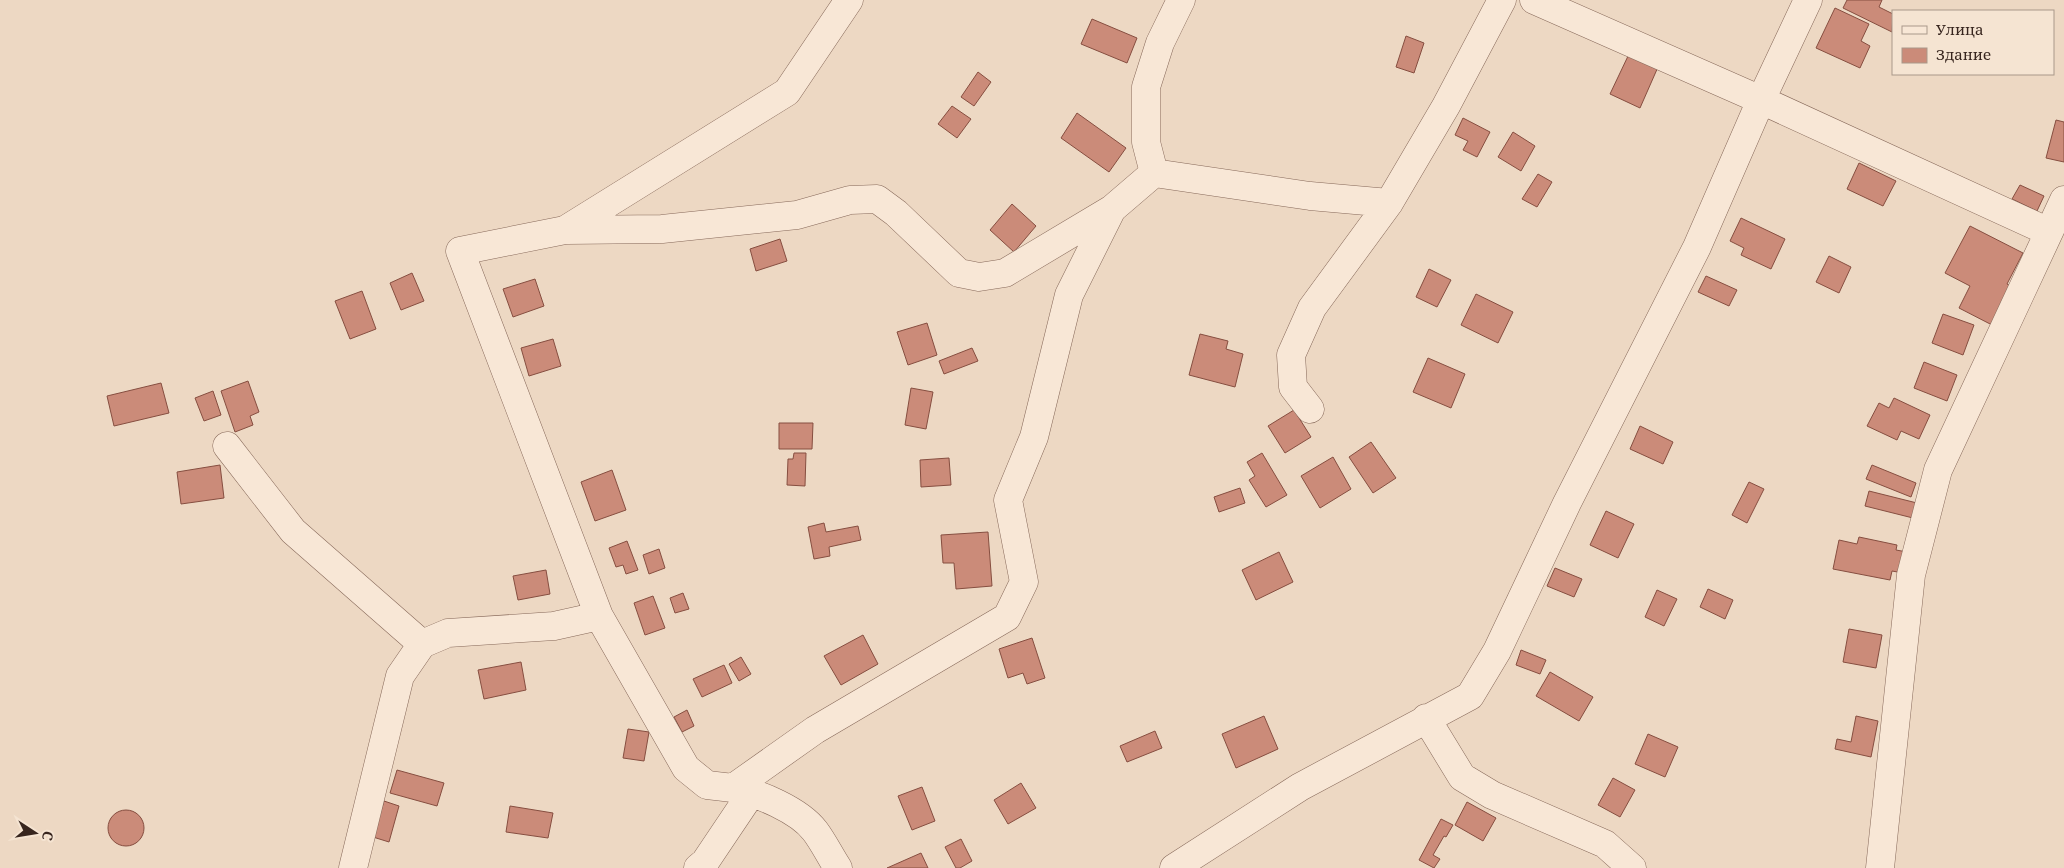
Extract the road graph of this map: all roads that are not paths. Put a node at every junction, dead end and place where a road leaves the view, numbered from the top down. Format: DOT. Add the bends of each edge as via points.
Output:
graph roads {
  1 [pos="849,0"];
  2 [pos="1181,0"];
  3 [pos="1502,0"];
  4 [pos="1534,0"];
  5 [pos="1808,0"];
  6 [pos="1761,100"];
  7 [pos="1154,173"];
  8 [pos="2064,200"];
  9 [pos="1389,203"];
  10 [pos="1112,209"];
  11 [pos="565,230"];
  12 [pos="2049,232"];
  13 [pos="1310,409"];
  14 [pos="228,446"];
  15 [pos="599,616"];
  16 [pos="422,644"];
  17 [pos="1426,718"];
  18 [pos="742,790"];
  19 [pos="353,868"];
  20 [pos="698,868"];
  21 [pos="838,868"];
  22 [pos="1174,868"];
  23 [pos="1632,868"];
  24 [pos="1880,868"];
  1 -- 11 [label="street" via="787,92"];
  2 -- 7 [label="street" via="1160,43 1146,86 1146,142"];
  3 -- 9 [label="street" via="1446,106"];
  4 -- 6 [label="street"];
  5 -- 6 [label="street"];
  6 -- 12 [label="street"];
  6 -- 17 [label="street" via="1698,247 1567,503 1498,651 1470,696"];
  7 -- 9 [label="street" via="1310,196"];
  7 -- 10 [label="street"];
  8 -- 12 [label="street"];
  9 -- 13 [label="street" via="1312,308 1291,354 1293,387"];
  10 -- 11 [label="street" via="1005,273 979,277 959,273 877,199 850,200 798,215 662,229"];
  10 -- 18 [label="street" via="1070,295 1034,437 1008,500 1024,582 1007,617 815,730"];
  11 -- 15 [label="street" via="460,251"];
  12 -- 24 [label="street" via="1938,470 1911,574"];
  14 -- 16 [label="street" via="293,531"];
  15 -- 16 [label="street" via="554,626 448,633"];
  15 -- 18 [label="street" via="686,768 707,785"];
  16 -- 19 [label="street" via="400,676"];
  17 -- 22 [label="street" via="1300,787"];
  17 -- 23 [label="street" via="1462,777 1492,795 1604,844"];
  18 -- 20 [label="street" via="705,862"];
  18 -- 21 [label="street" via="786,808 814,830"];
}
